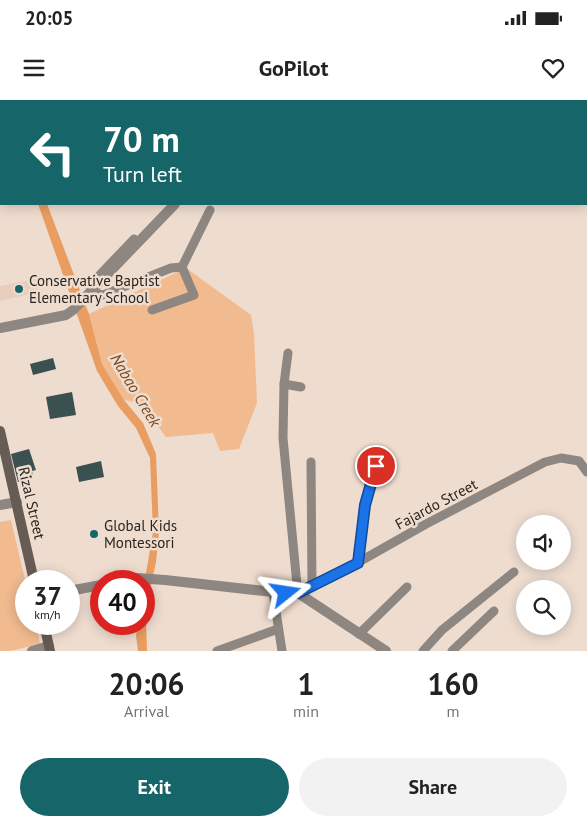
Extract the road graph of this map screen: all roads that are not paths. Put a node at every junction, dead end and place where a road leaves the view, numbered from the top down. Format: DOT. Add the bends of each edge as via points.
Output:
graph roads {
  1 [pos="174,205"];
  2 [pos="210,210"];
  3 [pos="139,234"];
  4 [pos="182,267"];
  5 [pos="88,295"];
  6 [pos="152,310"];
  7 [pos="0,328"];
  8 [pos="288,353"];
  9 [pos="284,384"];
  10 [pos="301,387"];
  11 [pos="0,431"];
  12 [pos="311,462"];
  13 [pos="376,466"];
  14 [pos="587,472"];
  15 [pos="16,502"];
  16 [pos="0,505"];
  17 [pos="358,563"];
  18 [pos="31,570"];
  19 [pos="514,572"];
  20 [pos="155,579"];
  21 [pos="312,585"];
  22 [pos="407,587"];
  23 [pos="273,592"];
  24 [pos="300,592"];
  25 [pos="494,611"];
  26 [pos="278,629"];
  27 [pos="359,634"];
  28 [pos="46,635"];
  29 [pos="49,648"];
  30 [pos="32,651"];
  31 [pos="217,651"];
  32 [pos="282,651"];
  33 [pos="386,651"];
  34 [pos="423,651"];
  35 [pos="452,651"];
  1 -- 5 [label="street"];
  2 -- 4 [label="street"];
  3 -- 5 [label="street" via="91,284"];
  4 -- 5 [label="street" via="103,295"];
  4 -- 6 [label="street" via="194,295"];
  5 -- 7 [label="street" via="66,315"];
  8 -- 9 [label="street"];
  9 -- 10 [label="street"];
  9 -- 24 [label="street" via="283,438"];
  11 -- 15 [label="main road, Rizal Street"];
  12 -- 21 [label="street"];
  13 -- 17 [label="street" via="365,505"];
  14 -- 17 [label="street, Fajardo Street" via="579,461 561,458 545,462"];
  15 -- 16 [label="street"];
  15 -- 18 [label="main road, Rizal Street"];
  17 -- 21 [label="street, Fajardo Street"];
  19 -- 34 [label="street" via="442,630"];
  20 -- 23 [label="street"];
  21 -- 24 [label="street, Fajardo Street"];
  22 -- 27 [label="street"];
  23 -- 24 [label="street"];
  23 -- 26 [label="street"];
  24 -- 27 [label="street"];
  25 -- 35 [label="street"];
  26 -- 31 [label="street"];
  26 -- 32 [label="street"];
  27 -- 33 [label="street"];
  28 -- 29 [label="main road"];
  29 -- 30 [label="street"];
}
